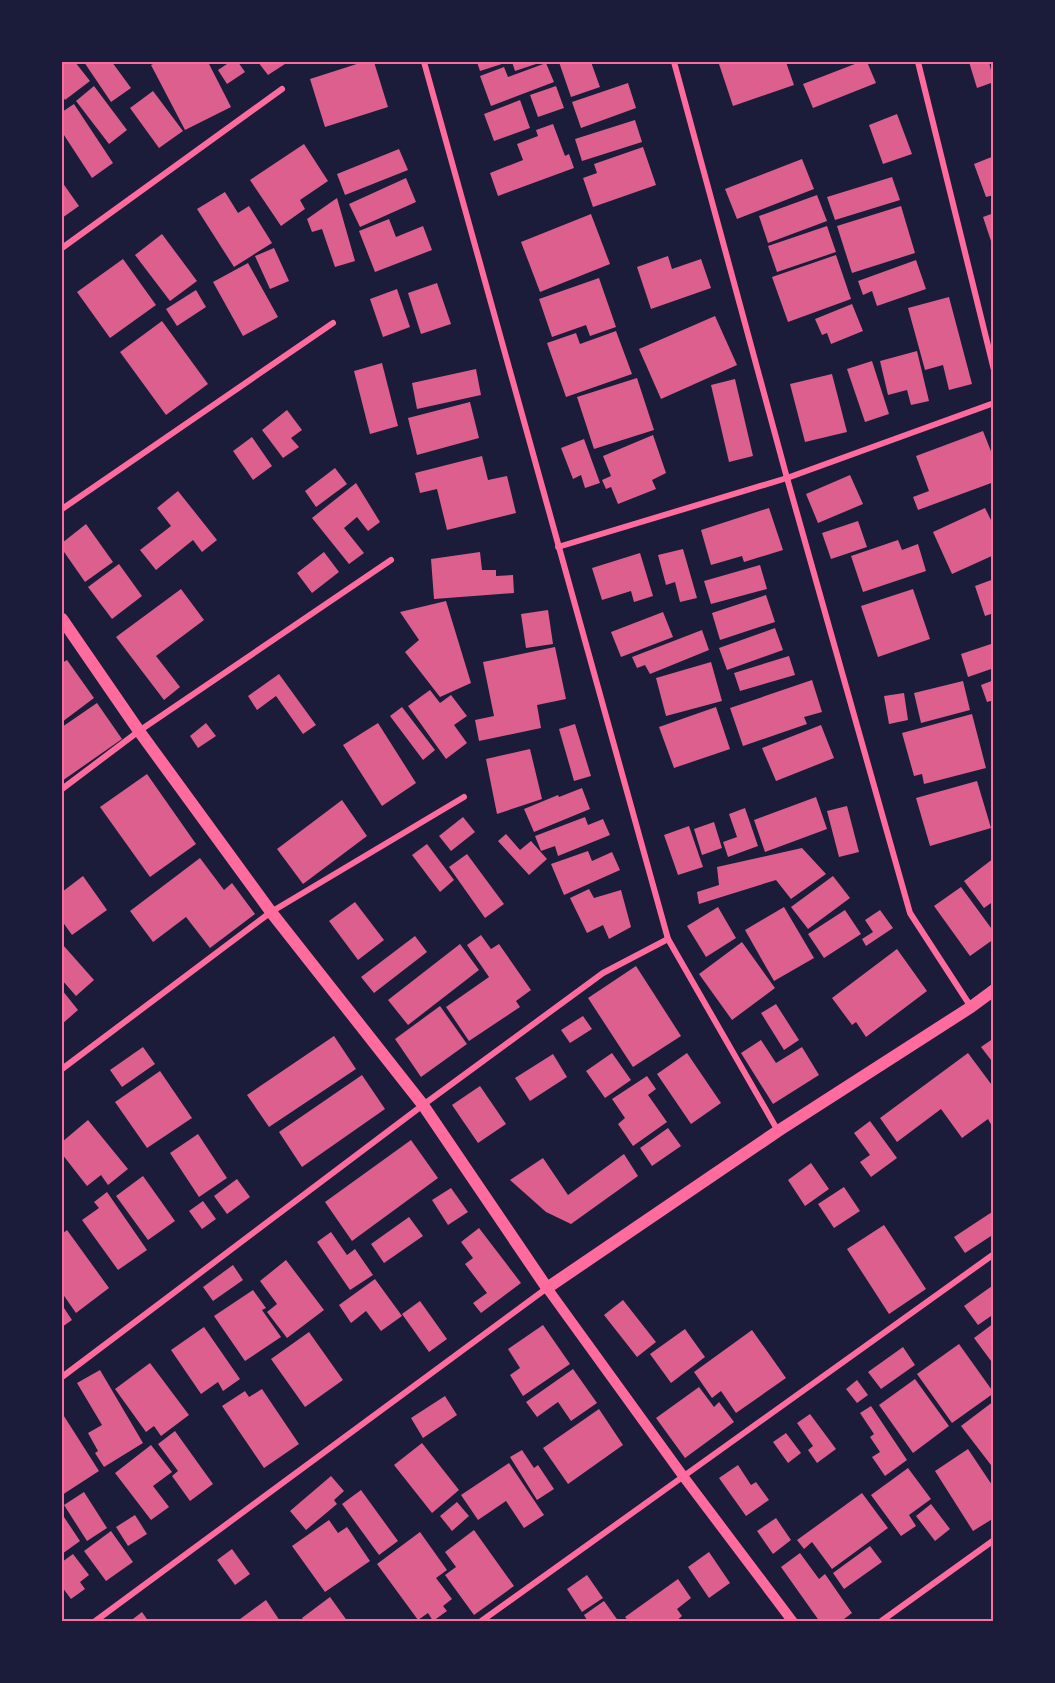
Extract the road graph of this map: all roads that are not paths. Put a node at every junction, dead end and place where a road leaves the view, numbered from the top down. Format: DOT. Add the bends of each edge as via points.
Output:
graph roads {
  1 [pos="424,62"];
  2 [pos="674,62"];
  3 [pos="918,62"];
  4 [pos="282,89"];
  5 [pos="62,248"];
  6 [pos="333,323"];
  7 [pos="993,370"];
  8 [pos="993,404"];
  9 [pos="787,478"];
  10 [pos="62,509"];
  11 [pos="558,547"];
  12 [pos="391,560"];
  13 [pos="62,619"];
  14 [pos="139,731"];
  15 [pos="62,789"];
  16 [pos="464,797"];
  17 [pos="271,912"];
  18 [pos="668,939"];
  19 [pos="993,990"];
  20 [pos="971,1007"];
  21 [pos="62,1069"];
  22 [pos="423,1105"];
  23 [pos="778,1131"];
  24 [pos="993,1254"];
  25 [pos="547,1288"];
  26 [pos="62,1377"];
  27 [pos="683,1476"];
  28 [pos="993,1540"];
  29 [pos="94,1622"];
  30 [pos="480,1622"];
  31 [pos="793,1622"];
  32 [pos="880,1622"];
  1 -- 11 [label="street"];
  2 -- 9 [label="street"];
  3 -- 7 [label="street"];
  4 -- 5 [label="street"];
  6 -- 10 [label="street"];
  8 -- 9 [label="street"];
  9 -- 11 [label="street"];
  9 -- 20 [label="street" via="910,913"];
  11 -- 18 [label="street"];
  12 -- 14 [label="street"];
  13 -- 14 [label="main road"];
  14 -- 15 [label="street"];
  14 -- 17 [label="main road"];
  16 -- 17 [label="street"];
  17 -- 21 [label="street"];
  17 -- 22 [label="main road"];
  18 -- 22 [label="street" via="603,973"];
  18 -- 23 [label="street"];
  19 -- 20 [label="main road"];
  20 -- 23 [label="main road"];
  22 -- 25 [label="main road"];
  22 -- 26 [label="street"];
  23 -- 25 [label="main road"];
  24 -- 27 [label="street"];
  25 -- 27 [label="street"];
  25 -- 29 [label="street"];
  27 -- 30 [label="street"];
  27 -- 31 [label="street"];
  28 -- 32 [label="street"];
}
